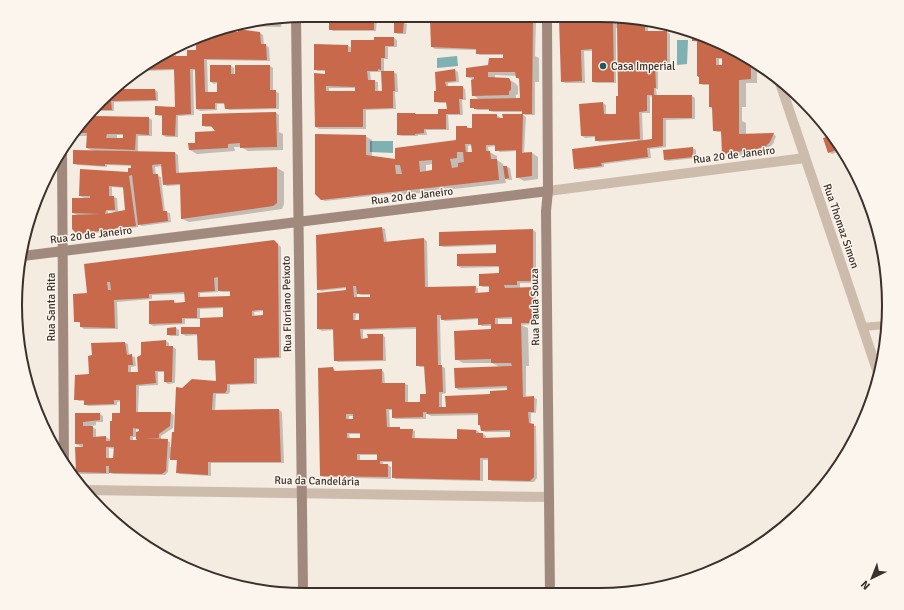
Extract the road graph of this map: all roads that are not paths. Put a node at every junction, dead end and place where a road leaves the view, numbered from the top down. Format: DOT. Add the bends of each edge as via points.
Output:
graph roads {
  1 [pos="296,22"];
  2 [pos="547,22"];
  3 [pos="782,89"];
  4 [pos="805,158"];
  5 [pos="62,160"];
  6 [pos="548,191"];
  7 [pos="298,222"];
  8 [pos="62,251"];
  9 [pos="26,256"];
  10 [pos="881,325"];
  11 [pos="862,327"];
  12 [pos="875,366"];
  13 [pos="64,452"];
  14 [pos="90,490"];
  15 [pos="301,493"];
  16 [pos="549,497"];
  17 [pos="303,588"];
  18 [pos="550,588"];
  1 -- 7 [label="main road, Rua Floriano Peixoto"];
  2 -- 6 [label="main road, Rua Paula Souza"];
  3 -- 4 [label="street, Rua Thomaz Simon"];
  4 -- 6 [label="street, Rua 20 de Janeiro"];
  4 -- 11 [label="street, Rua Thomaz Simon"];
  5 -- 8 [label="main road, Rua Santa Rita"];
  6 -- 7 [label="main road, Rua 20 de Janeiro"];
  6 -- 16 [label="main road, Rua Paula Souza" via="546,219"];
  7 -- 8 [label="main road, Rua 20 de Janeiro"];
  7 -- 15 [label="main road, Rua Floriano Peixoto"];
  8 -- 9 [label="main road, Rua 20 de Janeiro"];
  8 -- 13 [label="main road, Rua Santa Rita"];
  10 -- 11 [label="lane"];
  11 -- 12 [label="street, Rua Thomaz Simon"];
  14 -- 15 [label="street, Rua da Candelária"];
  15 -- 16 [label="street, Rua da Candelária"];
  15 -- 17 [label="main road, Rua Floriano Peixoto"];
  16 -- 18 [label="main road, Rua Paula Souza"];
}
